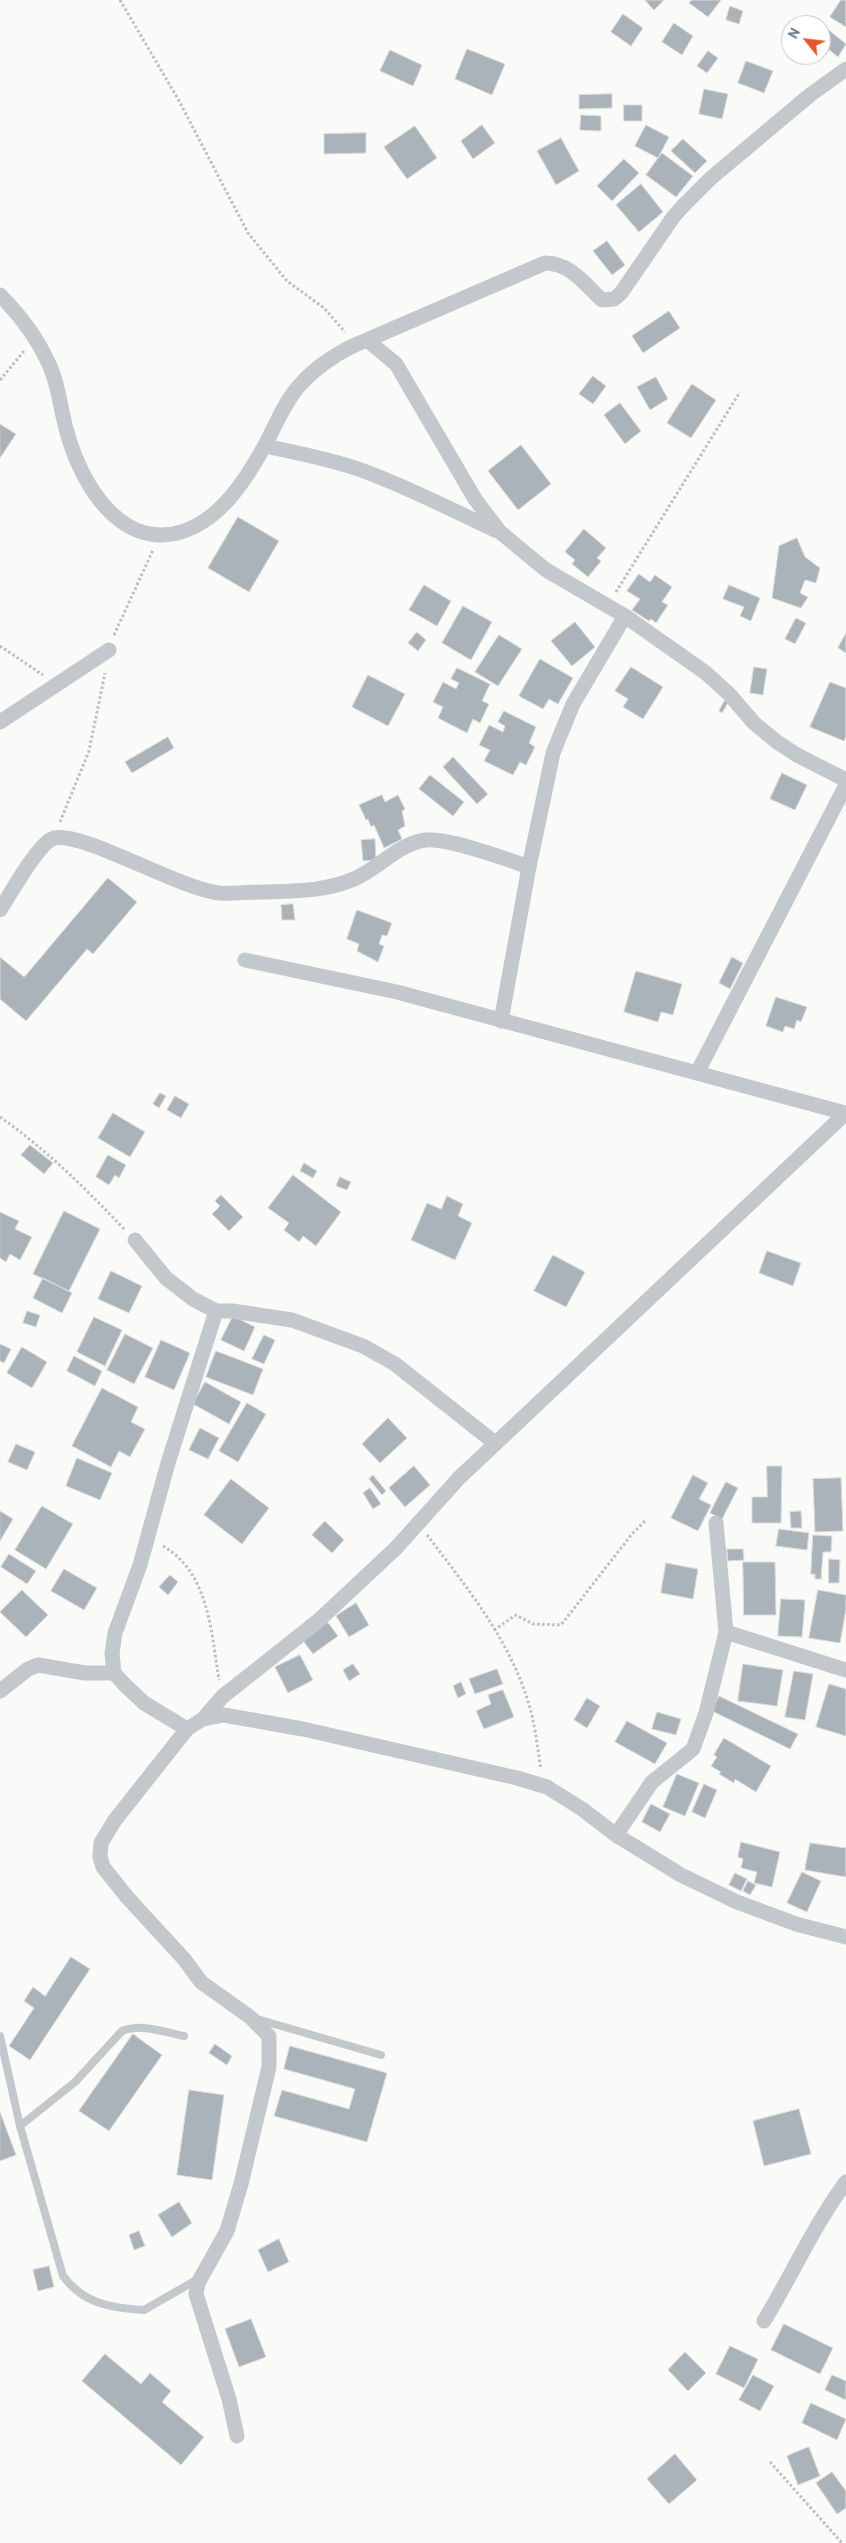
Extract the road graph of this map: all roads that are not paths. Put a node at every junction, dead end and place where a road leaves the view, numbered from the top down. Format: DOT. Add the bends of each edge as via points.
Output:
graph roads {
  1 [pos="846,69"];
  2 [pos="0,295"];
  3 [pos="368,340"];
  4 [pos="265,446"];
  5 [pos="500,532"];
  6 [pos="625,616"];
  7 [pos="109,650"];
  8 [pos="0,722"];
  9 [pos="846,780"];
  10 [pos="846,785"];
  11 [pos="529,867"];
  12 [pos="0,910"];
  13 [pos="245,960"];
  14 [pos="501,1021"];
  15 [pos="697,1073"];
  16 [pos="846,1113"];
  17 [pos="135,1240"];
  18 [pos="216,1311"];
  19 [pos="495,1443"];
  20 [pos="716,1523"];
  21 [pos="726,1632"];
  22 [pos="846,1670"];
  23 [pos="114,1673"];
  24 [pos="0,1691"];
  25 [pos="203,1719"];
  26 [pos="187,1729"];
  27 [pos="616,1835"];
  28 [pos="846,1937"];
  29 [pos="250,2016"];
  30 [pos="0,2036"];
  31 [pos="184,2036"];
  32 [pos="381,2055"];
  33 [pos="20,2126"];
  34 [pos="846,2182"];
  35 [pos="202,2277"];
  36 [pos="764,2321"];
  37 [pos="237,2436"];
  1 -- 3 [label="street" via="810,95 698,191 674,216 614,299 602,300 568,267 545,263"];
  2 -- 4 [label="street" via="15,310 49,363 82,477 95,496 133,530 171,536 208,518 239,486"];
  3 -- 4 [label="street" via="319,368 299,386"];
  3 -- 5 [label="street" via="396,364 474,499"];
  4 -- 5 [label="street" via="360,470"];
  5 -- 6 [label="street" via="546,570"];
  6 -- 9 [label="street" via="706,672 754,723 777,742"];
  6 -- 11 [label="street" via="572,704 554,753"];
  7 -- 8 [label="street"];
  10 -- 15 [label="street"];
  11 -- 12 [label="street" via="486,853 427,840 407,845 354,879 322,890 219,893 188,886 89,844 54,838 42,846"];
  11 -- 14 [label="street"];
  13 -- 14 [label="street" via="397,992"];
  14 -- 15 [label="street"];
  15 -- 16 [label="street"];
  16 -- 19 [label="street"];
  17 -- 18 [label="street" via="166,1278 193,1299"];
  18 -- 19 [label="street" via="292,1320 363,1346 395,1364"];
  18 -- 23 [label="street" via="115,1633"];
  19 -- 25 [label="street" via="396,1548 318,1621 222,1697"];
  20 -- 21 [label="street"];
  21 -- 22 [label="street"];
  21 -- 27 [label="street" via="706,1714 694,1746 652,1782"];
  23 -- 24 [label="street" via="85,1673 38,1665"];
  23 -- 26 [label="street" via="144,1703"];
  25 -- 26 [label="street"];
  25 -- 27 [label="street" via="224,1716 303,1729 517,1778 544,1786"];
  26 -- 29 [label="street" via="115,1820 101,1842 100,1857 103,1866 127,1897 184,1959 200,1982"];
  27 -- 28 [label="street" via="666,1867 737,1902 796,1924"];
  29 -- 32 [label="lane"];
  29 -- 35 [label="street" via="269,2036 270,2067 227,2231"];
  30 -- 33 [label="lane"];
  31 -- 33 [label="lane" via="149,2028 122,2031 75,2082"];
  33 -- 35 [label="lane" via="64,2276 80,2296 111,2306 144,2310"];
  34 -- 36 [label="street"];
  35 -- 37 [label="street" via="196,2294"];
}
